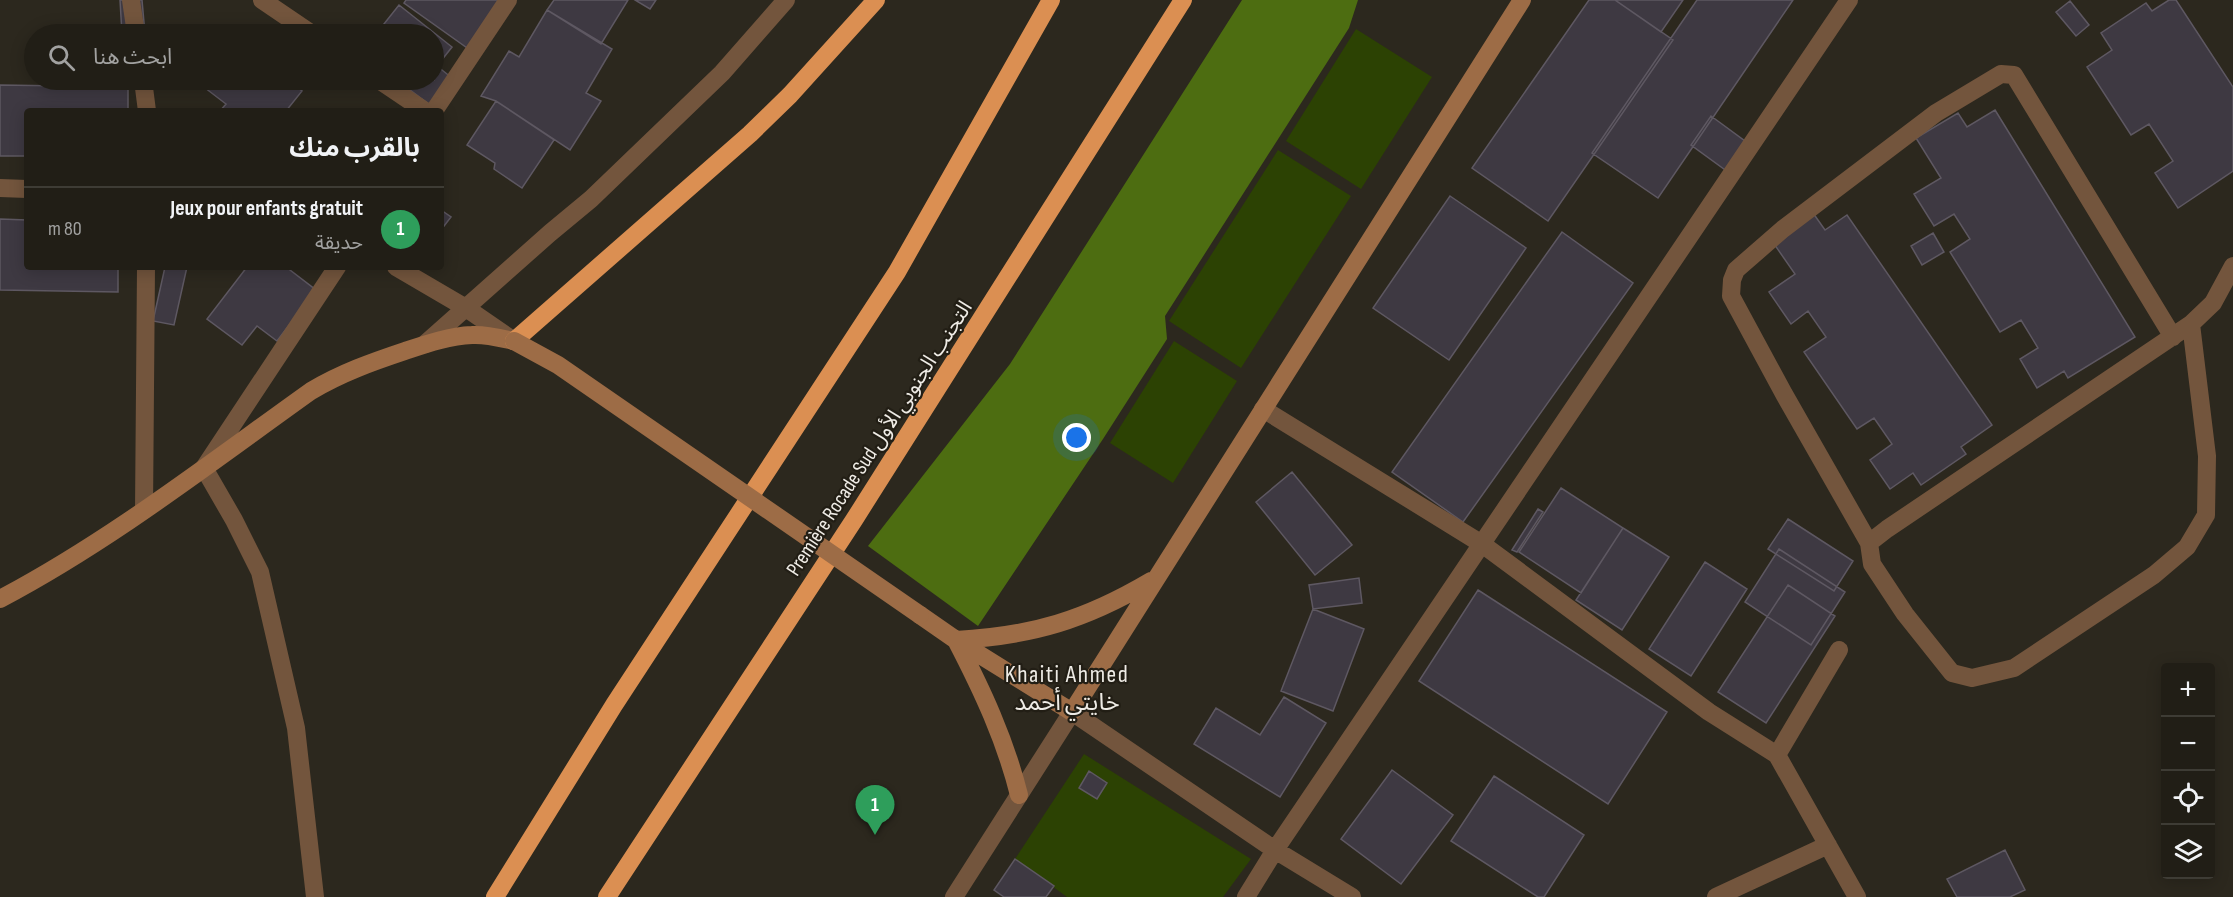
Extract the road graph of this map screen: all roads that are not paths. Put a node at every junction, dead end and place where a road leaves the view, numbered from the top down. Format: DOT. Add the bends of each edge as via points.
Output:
graph roads {
  1 [pos="131,0"];
  2 [pos="262,0"];
  3 [pos="508,0"];
  4 [pos="786,0"];
  5 [pos="876,0"];
  6 [pos="1051,0"];
  7 [pos="1184,0"];
  8 [pos="1522,0"];
  9 [pos="1849,0"];
  10 [pos="135,24"];
  11 [pos="297,24"];
  12 [pos="144,90"];
  13 [pos="394,90"];
  14 [pos="147,108"];
  15 [pos="421,108"];
  16 [pos="436,108"];
  17 [pos="0,188"];
  18 [pos="24,189"];
  19 [pos="2233,266"];
  20 [pos="146,270"];
  21 [pos="335,270"];
  22 [pos="401,270"];
  23 [pos="466,308"];
  24 [pos="2192,324"];
  25 [pos="2173,337"];
  26 [pos="514,340"];
  27 [pos="425,344"];
  28 [pos="1263,409"];
  29 [pos="204,468"];
  30 [pos="144,510"];
  31 [pos="1869,543"];
  32 [pos="1482,544"];
  33 [pos="1155,578"];
  34 [pos="0,599"];
  35 [pos="956,640"];
  36 [pos="1839,650"];
  37 [pos="1072,712"];
  38 [pos="1777,755"];
  39 [pos="1019,795"];
  40 [pos="1828,845"];
  41 [pos="1275,850"];
  42 [pos="315,897"];
  43 [pos="495,897"];
  44 [pos="607,897"];
  45 [pos="954,897"];
  46 [pos="1246,897"];
  47 [pos="1352,897"];
  48 [pos="1716,897"];
  49 [pos="1857,897"];
  1 -- 10 [label="street"];
  2 -- 11 [label="street"];
  3 -- 16 [label="street"];
  4 -- 23 [label="street" via="722,73 591,199"];
  5 -- 26 [label="highway" via="757,128"];
  6 -- 43 [label="highway" via="897,272 614,705"];
  7 -- 44 [label="highway, Première Rocade Sud التجنب الجنوبي الأول" via="854,520"];
  8 -- 28 [label="main road"];
  9 -- 32 [label="street"];
  12 -- 14 [label="street"];
  13 -- 15 [label="street"];
  17 -- 18 [label="street"];
  19 -- 24 [label="street" via="2213,303"];
  20 -- 30 [label="street"];
  21 -- 29 [label="street"];
  22 -- 23 [label="street"];
  23 -- 26 [label="street"];
  23 -- 27 [label="street"];
  24 -- 25 [label="street"];
  24 -- 31 [label="street" via="2207,456 2206,515 2187,546 2154,575 2014,668 1972,678 1952,673 1905,614 1872,564"];
  25 -- 31 [label="street"];
  25 -- 31 [label="street" via="2014,75 2001,74 1936,113 1783,229 1736,270 1732,280 1731,296"];
  26 -- 27 [label="main road" via="471,335"];
  26 -- 35 [label="main road, bridge" via="558,366"];
  27 -- 29 [label="main road" via="333,378"];
  28 -- 32 [label="street"];
  28 -- 33 [label="main road"];
  29 -- 30 [label="main road"];
  29 -- 42 [label="street" via="260,572 296,728"];
  30 -- 34 [label="main road"];
  32 -- 38 [label="street" via="1709,712"];
  32 -- 41 [label="street"];
  33 -- 35 [label="main road" via="1095,612 1062,623 995,638"];
  33 -- 37 [label="main road"];
  35 -- 37 [label="main road"];
  35 -- 39 [label="main road" via="993,715"];
  36 -- 38 [label="street"];
  37 -- 39 [label="street"];
  37 -- 41 [label="street"];
  38 -- 40 [label="street"];
  39 -- 45 [label="street"];
  40 -- 48 [label="street"];
  40 -- 49 [label="street"];
  41 -- 46 [label="street"];
  41 -- 47 [label="street"];
}
